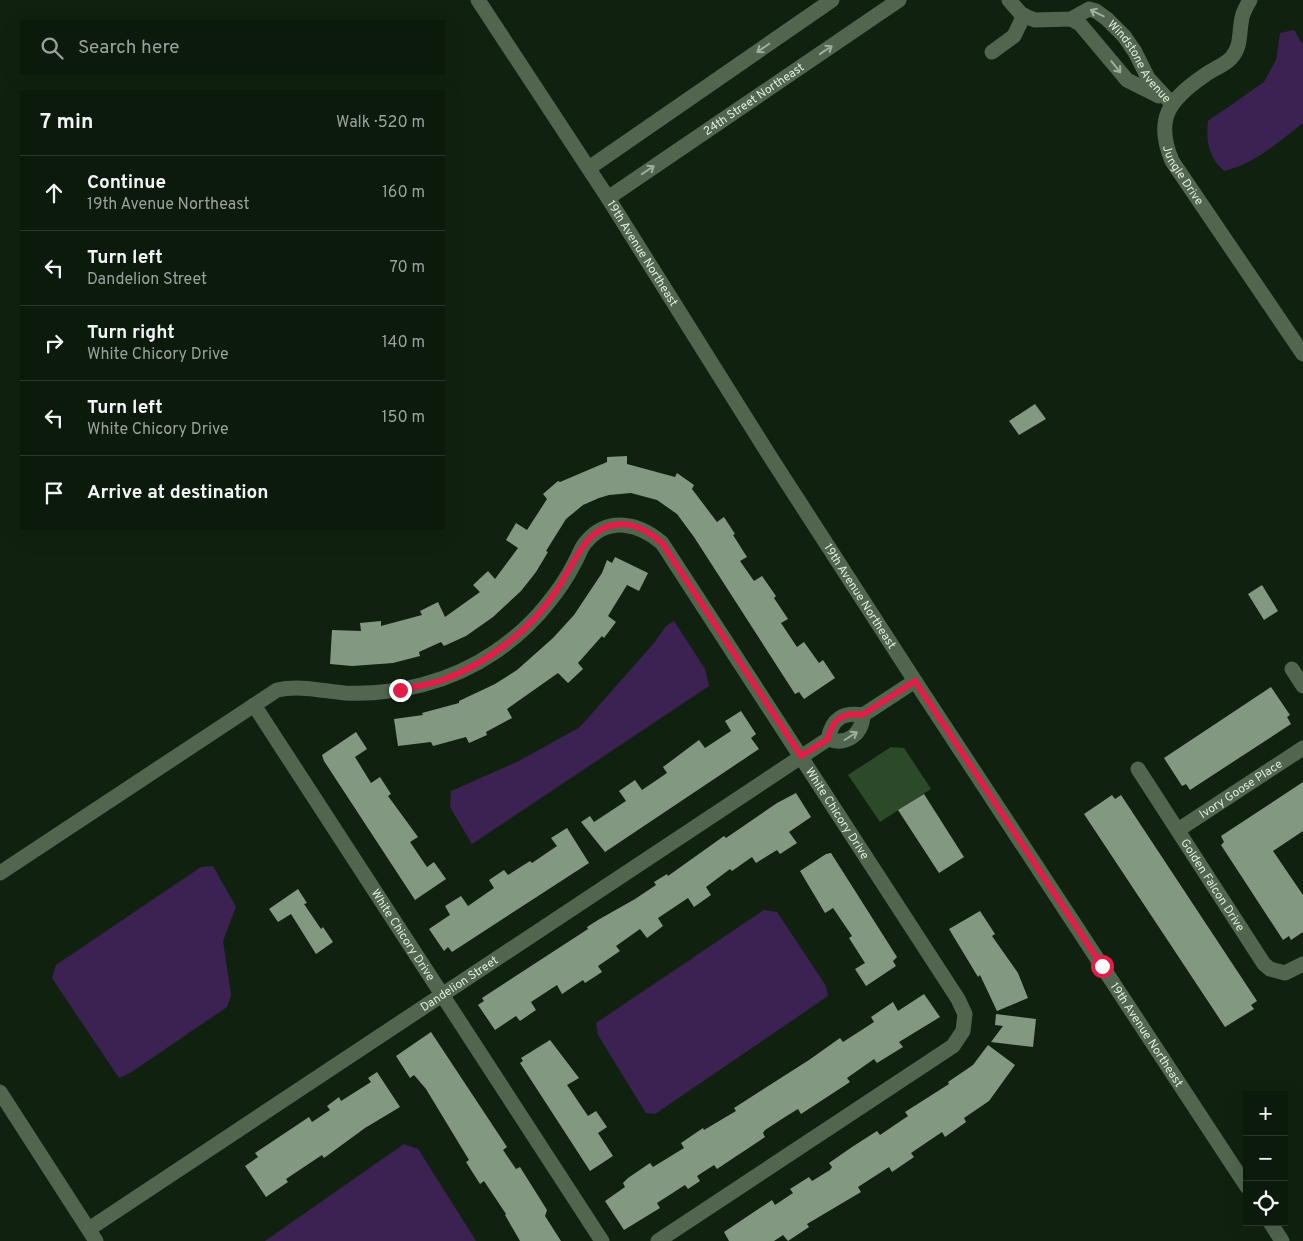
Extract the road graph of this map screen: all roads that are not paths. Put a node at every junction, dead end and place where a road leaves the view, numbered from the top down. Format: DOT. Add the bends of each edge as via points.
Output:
graph roads {
  1 [pos="478,0"];
  2 [pos="832,0"];
  3 [pos="899,0"];
  4 [pos="1009,0"];
  5 [pos="1023,0"];
  6 [pos="1250,0"];
  7 [pos="1024,16"];
  8 [pos="1071,19"];
  9 [pos="1044,20"];
  10 [pos="992,52"];
  11 [pos="1171,103"];
  12 [pos="589,168"];
  13 [pos="608,198"];
  14 [pos="1303,354"];
  15 [pos="1292,669"];
  16 [pos="915,681"];
  17 [pos="1303,686"];
  18 [pos="254,705"];
  19 [pos="862,715"];
  20 [pos="828,739"];
  21 [pos="1303,748"];
  22 [pos="801,756"];
  23 [pos="1138,769"];
  24 [pos="1178,830"];
  25 [pos="0,873"];
  26 [pos="1303,964"];
  27 [pos="442,995"];
  28 [pos="0,1093"];
  29 [pos="1243,1181"];
  30 [pos="1273,1226"];
  31 [pos="93,1235"];
  32 [pos="602,1241"];
  33 [pos="658,1241"];
  34 [pos="1282,1241"];
  1 -- 12 [label="street, 19th Avenue Northeast"];
  2 -- 12 [label="street, one-way"];
  13 -- 3 [label="street, 24th Street Northeast, one-way"];
  4 -- 7 [label="street"];
  5 -- 9 [label="street"];
  6 -- 11 [label="street" via="1242,15 1240,42 1231,59 1204,75"];
  7 -- 9 [label="street, Windstone Avenue"];
  7 -- 10 [label="street" via="1014,36"];
  8 -- 9 [label="street, Windstone Avenue"];
  8 -- 11 [label="street, Windstone Avenue, one-way" via="1080,24 1127,80"];
  11 -- 8 [label="street, Windstone Avenue, one-way" via="1148,78 1130,44 1107,19 1089,9"];
  11 -- 14 [label="street, Jungle Drive" via="1166,116 1165,141 1172,161"];
  12 -- 13 [label="street, 19th Avenue Northeast"];
  13 -- 16 [label="street, 19th Avenue Northeast"];
  15 -- 17 [label="street"];
  16 -- 19 [label="street, Dandelion Street"];
  16 -- 29 [label="street, 19th Avenue Northeast"];
  18 -- 22 [label="street, White Chicory Drive" via="277,690 354,693 400,690 440,681 469,667 496,651 548,604 591,537 612,526 628,524 639,527 662,543"];
  18 -- 25 [label="street, White Chicory Drive"];
  18 -- 27 [label="street, White Chicory Drive"];
  19 -- 20 [label="street, Dandelion Street" via="852,714 835,720"];
  20 -- 19 [label="street, Dandelion Street, one-way" via="840,741 856,735 862,726"];
  20 -- 22 [label="street, Dandelion Street"];
  21 -- 24 [label="street, Ivory Goose Place"];
  22 -- 27 [label="street, Dandelion Street"];
  22 -- 33 [label="street, White Chicory Drive" via="958,999 965,1014 964,1031 952,1046"];
  23 -- 24 [label="street, Golden Falcon Drive"];
  24 -- 26 [label="street, Golden Falcon Drive" via="1264,964 1285,973"];
  27 -- 31 [label="street, Dandelion Street"];
  27 -- 32 [label="street, White Chicory Drive"];
  28 -- 31 [label="street"];
  30 -- 34 [label="street"];
}
